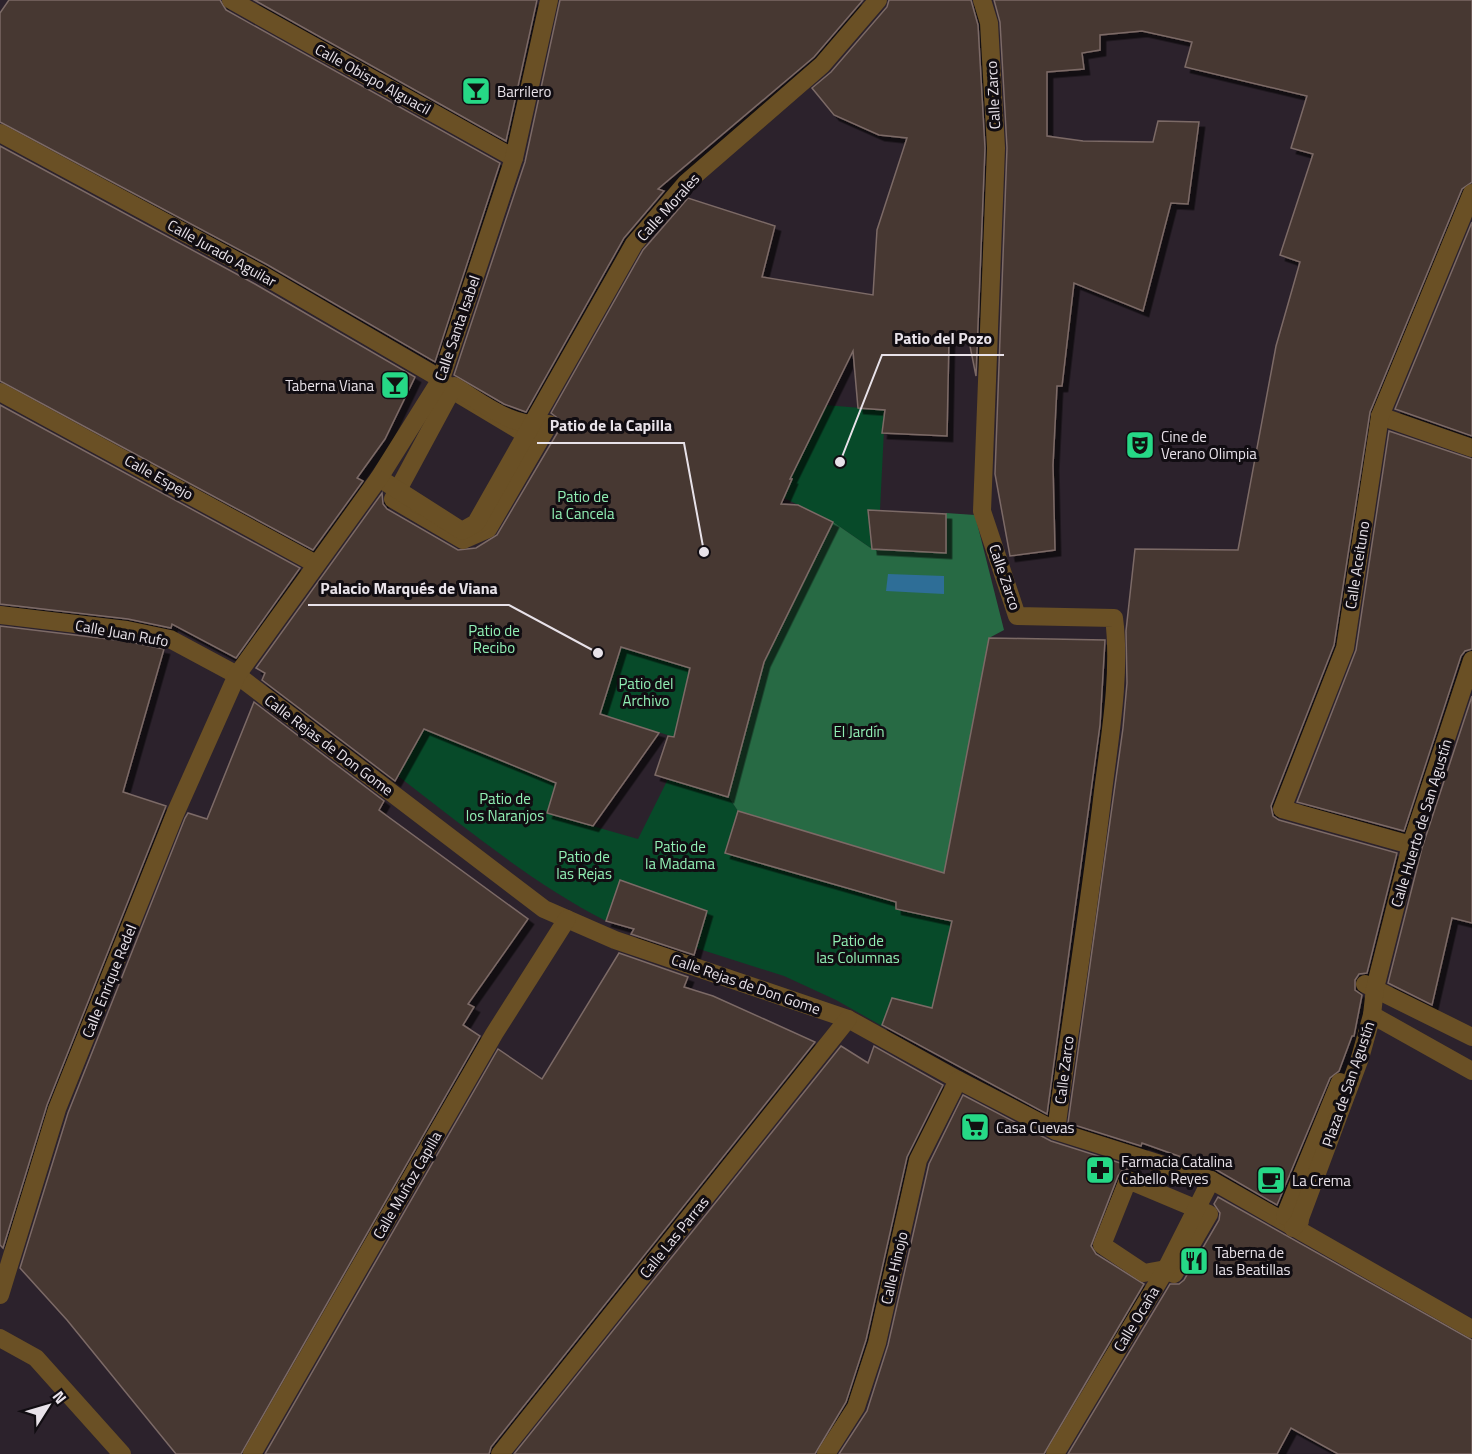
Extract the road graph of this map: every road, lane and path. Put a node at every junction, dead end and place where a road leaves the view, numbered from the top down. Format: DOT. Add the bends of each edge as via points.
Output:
graph roads {
  1 [pos="231,0"];
  2 [pos="549,0"];
  3 [pos="878,0"];
  4 [pos="982,0"];
  5 [pos="0,133"];
  6 [pos="514,158"];
  7 [pos="1472,194"];
  8 [pos="447,384"];
  9 [pos="0,392"];
  10 [pos="1380,416"];
  11 [pos="530,431"];
  12 [pos="1472,448"];
  13 [pos="379,478"];
  14 [pos="398,491"];
  15 [pos="316,564"];
  16 [pos="0,615"];
  17 [pos="1472,660"];
  18 [pos="237,675"];
  19 [pos="1412,845"];
  20 [pos="567,920"];
  21 [pos="1375,988"];
  22 [pos="1372,1015"];
  23 [pos="848,1019"];
  24 [pos="1472,1037"];
  25 [pos="1472,1071"];
  26 [pos="958,1080"];
  27 [pos="1056,1131"];
  28 [pos="1211,1180"];
  29 [pos="1197,1208"];
  30 [pos="1296,1224"];
  31 [pos="1166,1269"];
  32 [pos="0,1295"];
  33 [pos="1472,1317"];
  34 [pos="1472,1329"];
  35 [pos="0,1338"];
  36 [pos="122,1454"];
  37 [pos="252,1454"];
  38 [pos="500,1454"];
  39 [pos="826,1454"];
  40 [pos="1055,1454"];
  1 -- 6 [label="street, Calle Obispo Alguacil"];
  2 -- 6 [label="street, Calle Santa Isabel"];
  3 -- 11 [label="street, Calle Morales" via="822,65 686,183 634,244"];
  4 -- 27 [label="street, Calle Zarco" via="989,23 996,148 982,511 1017,616 1114,618 1116,634 1110,732"];
  5 -- 8 [label="street, Calle Jurado Aguilar" via="261,274"];
  6 -- 8 [label="street, Calle Santa Isabel"];
  7 -- 10 [label="street, Calle Aceituno"];
  8 -- 11 [label="street, Calle Jurado Aguilar"];
  8 -- 13 [label="street, Calle Santa Isabel"];
  8 -- 14 [label="street"];
  9 -- 15 [label="street, Calle Espejo"];
  10 -- 12 [label="street"];
  10 -- 19 [label="street, Calle Aceituno" via="1345,648 1282,809"];
  11 -- 14 [label="street" via="549,424 488,529 463,540 393,499"];
  13 -- 14 [label="street"];
  13 -- 15 [label="street, Calle Santa Isabel"];
  15 -- 18 [label="street, Calle Santa Isabel"];
  16 -- 18 [label="street, Calle Juan Rufo" via="170,639"];
  17 -- 19 [label="street, Calle Huerto de San Agustín"];
  18 -- 20 [label="street, Calle Rejas de Don Gome" via="544,909"];
  18 -- 32 [label="street, Calle Enrique Redel" via="176,814 57,1109"];
  19 -- 21 [label="street, Calle Huerto de San Agustín"];
  20 -- 23 [label="street, Calle Rejas de Don Gome"];
  20 -- 37 [label="street, Calle Muñoz Capilla" via="494,1034"];
  21 -- 22 [label="street, Plaza de San Agustín"];
  21 -- 24 [label="street"];
  21 -- 30 [label="street, Plaza de San Agustín" via="1366,983 1356,1050 1329,1104 1285,1216"];
  22 -- 25 [label="street, Plaza de San Agustín"];
  22 -- 30 [label="street, Plaza de San Agustín" via="1360,1058"];
  23 -- 26 [label="street, Calle Rejas de Don Gome"];
  23 -- 38 [label="street, Calle Las Parras"];
  26 -- 27 [label="street, Calle Rejas de Don Gome"];
  26 -- 39 [label="street, Calle Hinojo" via="918,1160 877,1343 856,1407"];
  27 -- 28 [label="street, Calle Rejas de Don Gome"];
  28 -- 29 [label="street, Calle Ocaña"];
  28 -- 30 [label="street, Calle Rejas de Don Gome"];
  29 -- 31 [label="street, Calle Ocaña"];
  29 -- 31 [label="street" via="1128,1180 1102,1245 1144,1273"];
  30 -- 33 [label="street"];
  30 -- 34 [label="street"];
  31 -- 40 [label="street, Calle Ocaña"];
  35 -- 36 [label="street" via="36,1358"];
}
